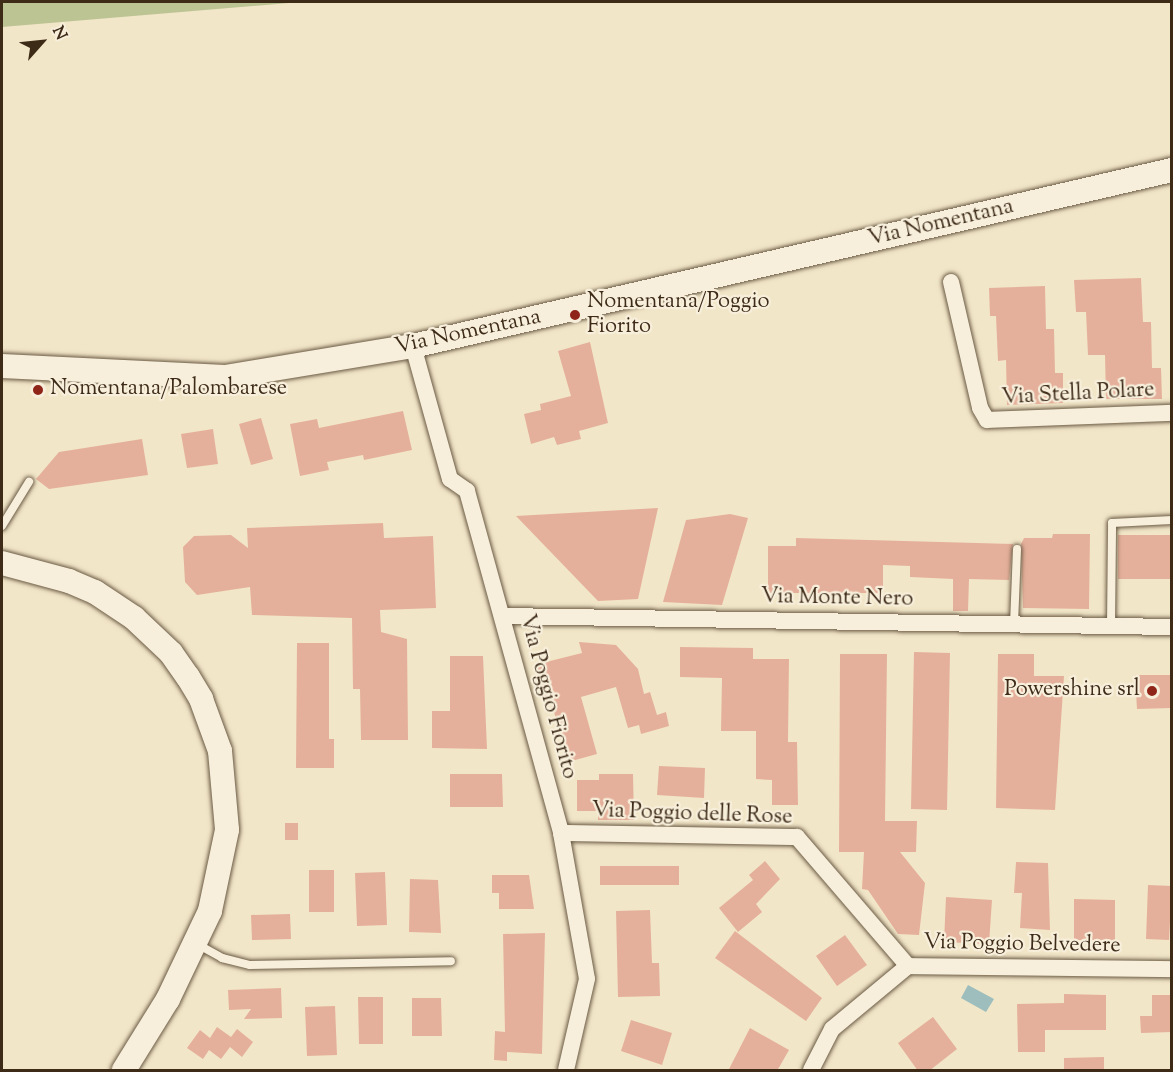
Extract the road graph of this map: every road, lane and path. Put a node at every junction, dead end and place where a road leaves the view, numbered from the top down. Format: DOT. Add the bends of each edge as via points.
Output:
graph roads {
  1 [pos="1172,170"];
  2 [pos="951,282"];
  3 [pos="413,346"];
  4 [pos="2,362"];
  5 [pos="2,366"];
  6 [pos="55,370"];
  7 [pos="1172,413"];
  8 [pos="29,482"];
  9 [pos="1172,520"];
  10 [pos="2,526"];
  11 [pos="1017,549"];
  12 [pos="2,563"];
  13 [pos="501,616"];
  14 [pos="1014,624"];
  15 [pos="1111,626"];
  16 [pos="1172,627"];
  17 [pos="561,833"];
  18 [pos="196,944"];
  19 [pos="451,961"];
  20 [pos="908,966"];
  21 [pos="1172,969"];
  22 [pos="124,1071"];
  23 [pos="566,1071"];
  24 [pos="811,1071"];
  1 -- 3 [label="street, Via Nomentana"];
  2 -- 7 [label="street, Via Stella Polare" via="980,408 987,420"];
  3 -- 6 [label="street, Via Nomentana" via="225,377"];
  3 -- 13 [label="street, Via Poggio Fiorito" via="450,479 466,491"];
  4 -- 6 [label="street"];
  5 -- 6 [label="street, Via Nomentana"];
  8 -- 10 [label="lane"];
  9 -- 15 [label="lane" via="1112,523"];
  11 -- 14 [label="lane"];
  12 -- 18 [label="street" via="48,573 116,604 165,647 201,699 220,751 226,830 218,883"];
  13 -- 14 [label="street, Via Monte Nero"];
  13 -- 17 [label="street, Via Poggio Fiorito"];
  14 -- 15 [label="street, Via Monte Nero"];
  15 -- 16 [label="street, Via Monte Nero"];
  17 -- 20 [label="street, Via Poggio delle Rose" via="797,837"];
  17 -- 23 [label="street, Via Poggio Fiorito" via="587,979"];
  18 -- 19 [label="lane" via="222,958 250,965"];
  18 -- 22 [label="street"];
  20 -- 21 [label="street, Via Poggio Belvedere"];
  20 -- 24 [label="street, Via Poggio Belvedere" via="832,1029"];
}
